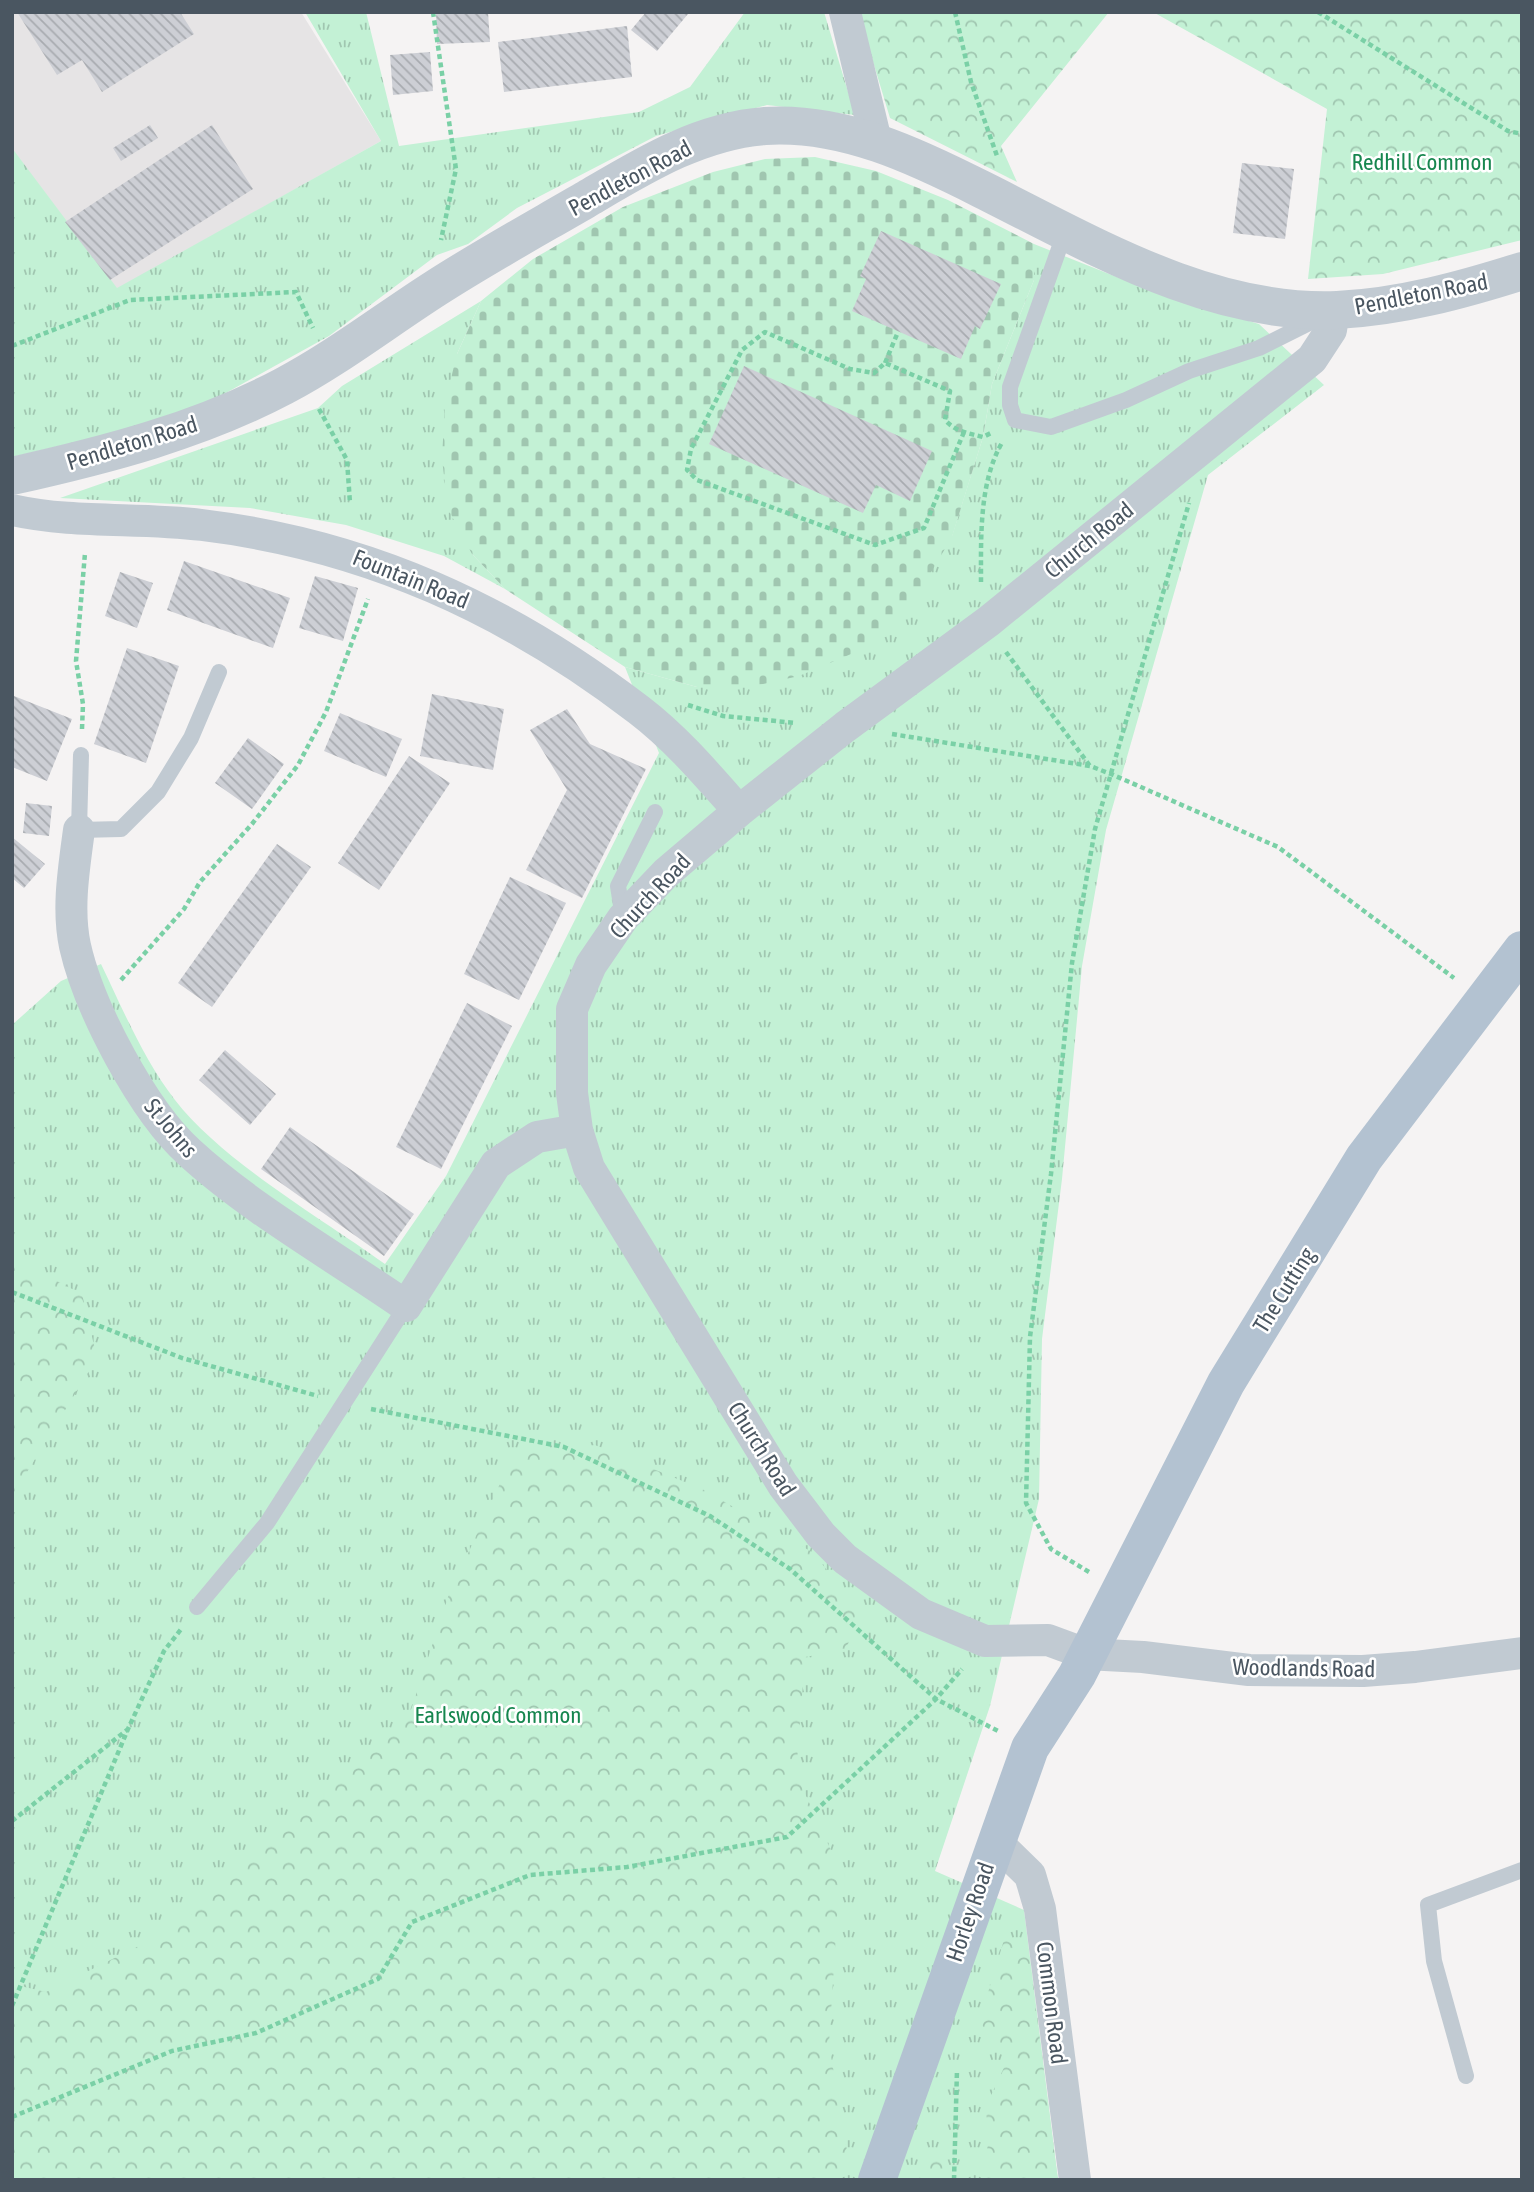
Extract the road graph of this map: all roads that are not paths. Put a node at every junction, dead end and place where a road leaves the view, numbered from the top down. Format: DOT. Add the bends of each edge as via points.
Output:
graph roads {
  1 [pos="845,12"];
  2 [pos="876,141"];
  3 [pos="1065,232"];
  4 [pos="1522,271"];
  5 [pos="1334,310"];
  6 [pos="12,476"];
  7 [pos="12,510"];
  8 [pos="219,672"];
  9 [pos="81,755"];
  10 [pos="740,811"];
  11 [pos="656,812"];
  12 [pos="79,830"];
  13 [pos="623,918"];
  14 [pos="1522,950"];
  15 [pos="577,1130"];
  16 [pos="406,1306"];
  17 [pos="197,1607"];
  18 [pos="1522,1653"];
  19 [pos="1086,1654"];
  20 [pos="995,1841"];
  21 [pos="1522,1870"];
  22 [pos="1466,2076"];
  23 [pos="877,2180"];
  24 [pos="1074,2180"];
  1 -- 2 [label="street"];
  2 -- 3 [label="street, Pendleton Road" via="934,165"];
  2 -- 6 [label="street, Pendleton Road" via="820,128 767,126 718,134 659,157 449,279 286,385 218,417 109,454"];
  3 -- 5 [label="street, Pendleton Road" via="1163,276 1224,296"];
  3 -- 5 [label="lane" via="1010,387 1016,420 1051,427 1259,348"];
  4 -- 5 [label="street, Pendleton Road" via="1450,292"];
  5 -- 10 [label="street, Church Road" via="1331,330 1312,359 989,621"];
  7 -- 10 [label="street, Fountain Road" via="87,520 200,525 287,538 428,582 534,638 640,711"];
  8 -- 12 [label="lane" via="191,738 158,792 121,829"];
  9 -- 12 [label="lane"];
  10 -- 13 [label="street, Church Road" via="666,873"];
  11 -- 13 [label="lane" via="618,886"];
  12 -- 16 [label="street, St Johns" via="72,886 75,946 97,1006 138,1088 188,1152 222,1180"];
  13 -- 15 [label="street, Church Road" via="591,965 572,1009"];
  14 -- 19 [label="main road, The Cutting" via="1364,1158 1226,1383"];
  15 -- 16 [label="street" via="537,1137 496,1164"];
  15 -- 19 [label="street, Church Road" via="589,1168 783,1485 821,1535 871,1579 921,1614 985,1641 1048,1640"];
  16 -- 17 [label="lane" via="267,1523"];
  18 -- 19 [label="street, Woodlands Road" via="1415,1667 1311,1672"];
  19 -- 20 [label="main road, Horley Road" via="1030,1748"];
  20 -- 23 [label="main road, Horley Road"];
  20 -- 24 [label="street, Common Road" via="1030,1875 1040,1909"];
  21 -- 22 [label="lane" via="1428,1905 1434,1961"];
}
